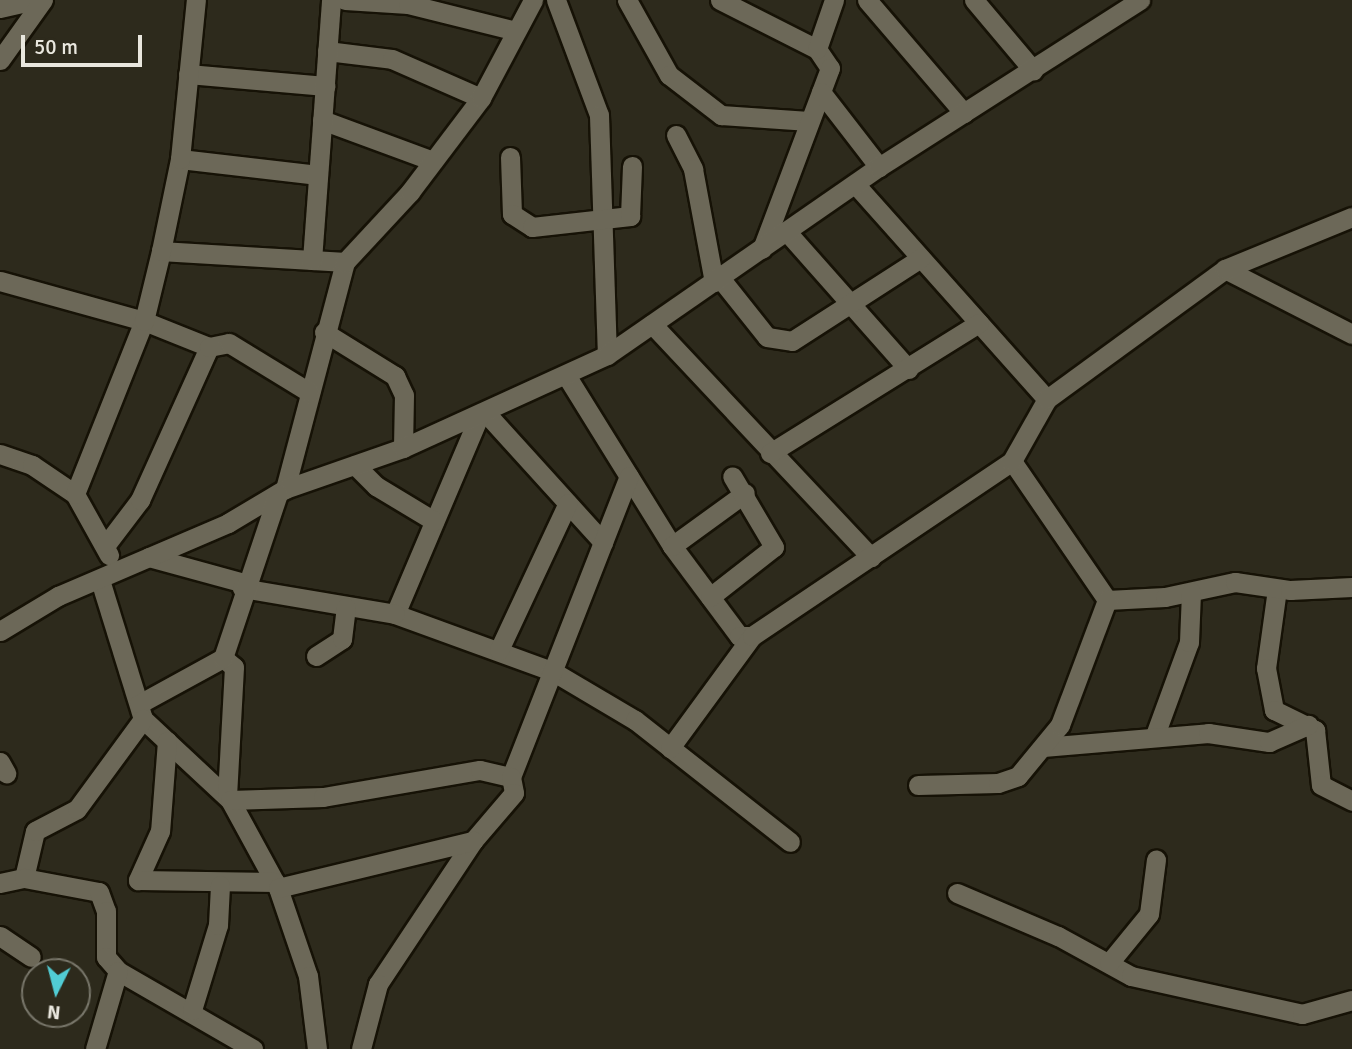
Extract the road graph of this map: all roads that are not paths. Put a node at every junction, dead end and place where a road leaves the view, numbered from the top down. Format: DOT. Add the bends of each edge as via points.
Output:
graph roads {
  1 [pos="34,0"];
  2 [pos="43,0"];
  3 [pos="196,0"];
  4 [pos="331,0"];
  5 [pos="345,0"];
  6 [pos="533,0"];
  7 [pos="556,0"];
  8 [pos="627,0"];
  9 [pos="720,0"];
  10 [pos="834,0"];
  11 [pos="867,0"];
  12 [pos="974,0"];
  13 [pos="1131,3"];
  14 [pos="741,5"];
  15 [pos="0,8"];
  16 [pos="516,31"];
  17 [pos="817,49"];
  18 [pos="327,51"];
  19 [pos="0,60"];
  20 [pos="1033,71"];
  21 [pos="188,74"];
  22 [pos="325,86"];
  23 [pos="821,92"];
  24 [pos="481,97"];
  25 [pos="964,113"];
  26 [pos="322,120"];
  27 [pos="809,121"];
  28 [pos="676,135"];
  29 [pos="510,158"];
  30 [pos="180,159"];
  31 [pos="433,161"];
  32 [pos="632,166"];
  33 [pos="879,167"];
  34 [pos="318,175"];
  35 [pos="856,185"];
  36 [pos="1352,217"];
  37 [pos="598,223"];
  38 [pos="787,232"];
  39 [pos="761,249"];
  40 [pos="161,251"];
  41 [pos="920,258"];
  42 [pos="312,260"];
  43 [pos="345,261"];
  44 [pos="1225,269"];
  45 [pos="717,280"];
  46 [pos="0,281"];
  47 [pos="852,305"];
  48 [pos="144,321"];
  49 [pos="979,323"];
  50 [pos="652,324"];
  51 [pos="324,332"];
  52 [pos="1352,334"];
  53 [pos="209,347"];
  54 [pos="607,355"];
  55 [pos="908,369"];
  56 [pos="566,375"];
  57 [pos="309,392"];
  58 [pos="1047,399"];
  59 [pos="483,413"];
  60 [pos="403,448"];
  61 [pos="770,453"];
  62 [pos="0,454"];
  63 [pos="1012,461"];
  64 [pos="355,465"];
  65 [pos="629,476"];
  66 [pos="732,476"];
  67 [pos="281,491"];
  68 [pos="744,493"];
  69 [pos="75,494"];
  70 [pos="568,503"];
  71 [pos="434,522"];
  72 [pos="603,542"];
  73 [pos="105,546"];
  74 [pos="672,546"];
  75 [pos="149,557"];
  76 [pos="871,557"];
  77 [pos="107,575"];
  78 [pos="243,586"];
  79 [pos="1352,587"];
  80 [pos="1277,589"];
  81 [pos="1192,592"];
  82 [pos="710,597"];
  83 [pos="1107,600"];
  84 [pos="346,607"];
  85 [pos="395,614"];
  86 [pos="0,631"];
  87 [pos="752,636"];
  88 [pos="499,650"];
  89 [pos="316,656"];
  90 [pos="223,658"];
  91 [pos="552,671"];
  92 [pos="141,712"];
  93 [pos="1308,725"];
  94 [pos="1155,735"];
  95 [pos="167,741"];
  96 [pos="1043,747"];
  97 [pos="670,748"];
  98 [pos="511,777"];
  99 [pos="918,785"];
  100 [pos="228,798"];
  101 [pos="1352,801"];
  102 [pos="473,841"];
  103 [pos="790,842"];
  104 [pos="1156,859"];
  105 [pos="24,878"];
  106 [pos="0,883"];
  107 [pos="220,885"];
  108 [pos="277,885"];
  109 [pos="957,893"];
  110 [pos="0,936"];
  111 [pos="31,957"];
  112 [pos="1109,963"];
  113 [pos="118,971"];
  114 [pos="1352,1000"];
  115 [pos="192,1010"];
  116 [pos="94,1049"];
  117 [pos="253,1049"];
  118 [pos="317,1049"];
  119 [pos="361,1049"];
  1 -- 15 [label="street"];
  2 -- 19 [label="street"];
  3 -- 21 [label="street"];
  4 -- 18 [label="street"];
  5 -- 16 [label="street" via="408,4"];
  6 -- 16 [label="street"];
  7 -- 37 [label="street" via="599,115"];
  8 -- 27 [label="street" via="669,75 721,115"];
  9 -- 14 [label="street"];
  10 -- 17 [label="street"];
  11 -- 25 [label="street"];
  12 -- 20 [label="street"];
  13 -- 20 [label="street"];
  14 -- 17 [label="street"];
  16 -- 24 [label="street"];
  17 -- 23 [label="street" via="830,68"];
  18 -- 22 [label="street"];
  18 -- 24 [label="street" via="393,59"];
  20 -- 25 [label="street"];
  21 -- 22 [label="street"];
  21 -- 30 [label="street"];
  22 -- 26 [label="street"];
  23 -- 27 [label="street"];
  23 -- 33 [label="street"];
  24 -- 31 [label="street"];
  25 -- 33 [label="street"];
  26 -- 31 [label="street"];
  26 -- 34 [label="street"];
  27 -- 39 [label="street"];
  28 -- 45 [label="street" via="693,169"];
  29 -- 37 [label="street" via="512,214 521,223"];
  30 -- 34 [label="street"];
  30 -- 40 [label="street"];
  31 -- 43 [label="street"];
  32 -- 37 [label="street" via="630,216"];
  33 -- 35 [label="street"];
  34 -- 42 [label="street"];
  35 -- 38 [label="street"];
  35 -- 41 [label="street"];
  36 -- 44 [label="street"];
  37 -- 54 [label="street"];
  38 -- 39 [label="street"];
  38 -- 47 [label="street"];
  39 -- 45 [label="street"];
  40 -- 42 [label="street"];
  40 -- 48 [label="street"];
  41 -- 47 [label="street"];
  41 -- 49 [label="street"];
  42 -- 43 [label="street"];
  43 -- 51 [label="street"];
  44 -- 52 [label="street"];
  44 -- 58 [label="street"];
  45 -- 47 [label="street" via="767,337 779,342 792,341"];
  45 -- 50 [label="street"];
  46 -- 48 [label="street"];
  47 -- 55 [label="street"];
  48 -- 53 [label="street"];
  48 -- 69 [label="street"];
  49 -- 55 [label="street"];
  49 -- 58 [label="street"];
  50 -- 54 [label="street"];
  50 -- 61 [label="street"];
  51 -- 57 [label="street"];
  51 -- 60 [label="street" via="395,376 404,395"];
  53 -- 57 [label="street" via="229,343"];
  53 -- 73 [label="street" via="165,453"];
  54 -- 56 [label="street"];
  55 -- 61 [label="street"];
  56 -- 59 [label="street"];
  56 -- 65 [label="street"];
  57 -- 67 [label="street"];
  58 -- 63 [label="street"];
  59 -- 60 [label="street"];
  59 -- 70 [label="street"];
  59 -- 71 [label="street"];
  60 -- 64 [label="street"];
  61 -- 76 [label="street"];
  62 -- 69 [label="street" via="32,465"];
  63 -- 76 [label="street"];
  63 -- 83 [label="street"];
  64 -- 67 [label="street"];
  64 -- 71 [label="street" via="376,486"];
  65 -- 72 [label="street"];
  65 -- 74 [label="street"];
  66 -- 68 [label="street"];
  67 -- 75 [label="street"];
  67 -- 78 [label="street"];
  68 -- 74 [label="street"];
  68 -- 82 [label="street" via="774,547"];
  69 -- 73 [label="street"];
  70 -- 72 [label="street"];
  70 -- 88 [label="street"];
  71 -- 85 [label="street"];
  72 -- 91 [label="street"];
  73 -- 77 [label="street"];
  74 -- 82 [label="street"];
  75 -- 77 [label="street"];
  75 -- 78 [label="street"];
  76 -- 87 [label="street"];
  77 -- 86 [label="street"];
  77 -- 92 [label="street"];
  78 -- 84 [label="street"];
  78 -- 90 [label="street"];
  79 -- 80 [label="street"];
  80 -- 81 [label="street" via="1235,582"];
  80 -- 93 [label="street" via="1266,667 1273,710"];
  81 -- 83 [label="street"];
  81 -- 94 [label="street" via="1189,642"];
  82 -- 87 [label="street" via="739,636"];
  83 -- 96 [label="street" via="1060,725"];
  84 -- 85 [label="street"];
  84 -- 89 [label="street" via="342,639"];
  85 -- 88 [label="street"];
  87 -- 97 [label="street"];
  88 -- 91 [label="street"];
  90 -- 92 [label="street"];
  90 -- 100 [label="street" via="234,667"];
  91 -- 97 [label="street"];
  91 -- 98 [label="street"];
  92 -- 95 [label="street"];
  92 -- 105 [label="street" via="77,809 35,831"];
  93 -- 94 [label="street" via="1269,742 1208,733"];
  93 -- 101 [label="street" via="1319,741 1321,785"];
  94 -- 96 [label="street"];
  95 -- 100 [label="street"];
  95 -- 107 [label="street" via="160,831 138,880"];
  96 -- 99 [label="street" via="1018,776 998,783"];
  97 -- 103 [label="street"];
  98 -- 100 [label="street" via="480,770 323,797"];
  98 -- 102 [label="street" via="514,793"];
  100 -- 108 [label="street"];
  102 -- 108 [label="street"];
  102 -- 119 [label="street" via="378,984"];
  104 -- 112 [label="street" via="1149,914"];
  105 -- 106 [label="street"];
  105 -- 113 [label="street" via="100,892 106,957"];
  107 -- 108 [label="street"];
  107 -- 115 [label="street" via="218,925"];
  108 -- 118 [label="street" via="308,976"];
  109 -- 112 [label="street"];
  110 -- 111 [label="street"];
  112 -- 114 [label="street" via="1131,976 1302,1014"];
  113 -- 115 [label="street"];
  113 -- 116 [label="street"];
  115 -- 117 [label="street"];
}
